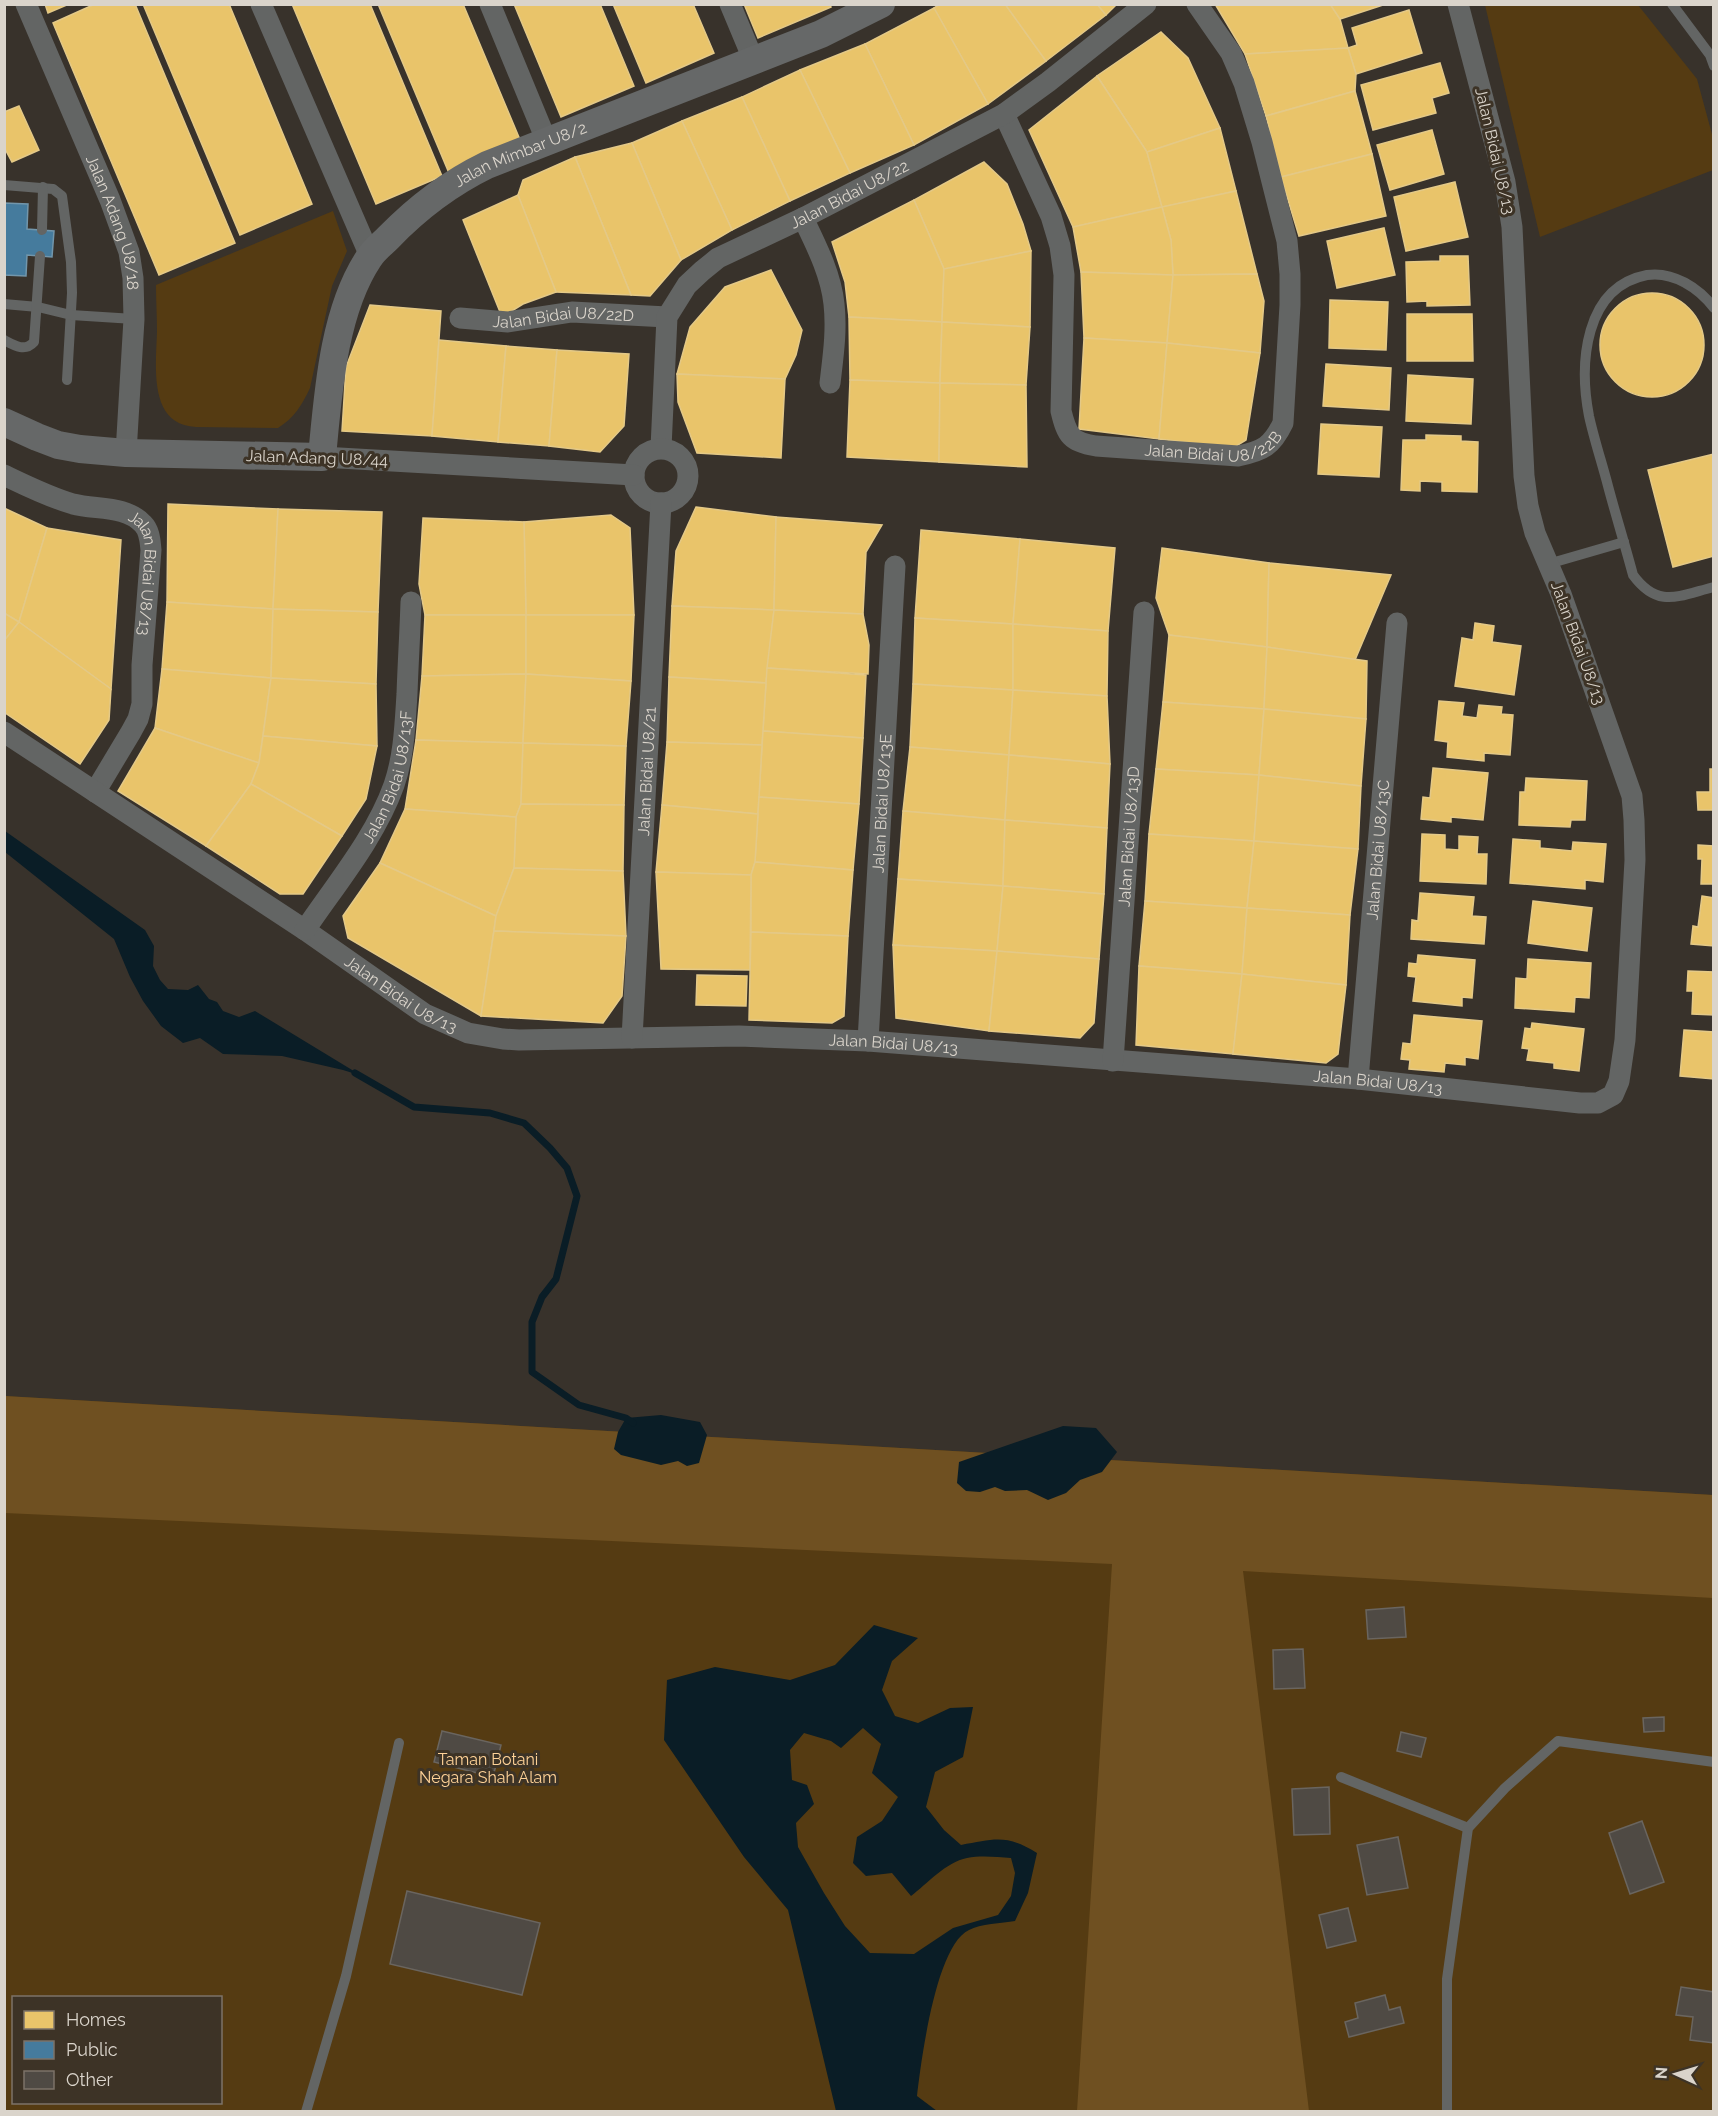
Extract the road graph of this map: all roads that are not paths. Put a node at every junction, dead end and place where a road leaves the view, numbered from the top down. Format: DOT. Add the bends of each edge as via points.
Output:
graph roads {
  1 [pos="26,4"];
  2 [pos="261,4"];
  3 [pos="490,4"];
  4 [pos="730,4"];
  5 [pos="881,4"];
  6 [pos="1146,4"];
  7 [pos="1197,4"];
  8 [pos="1458,4"];
  9 [pos="1672,4"];
  10 [pos="753,59"];
  11 [pos="1713,66"];
  12 [pos="1004,114"];
  13 [pos="547,142"];
  14 [pos="4,185"];
  15 [pos="44,187"];
  16 [pos="803,218"];
  17 [pos="42,230"];
  18 [pos="40,256"];
  19 [pos="370,256"];
  20 [pos="4,304"];
  21 [pos="38,307"];
  22 [pos="1713,308"];
  23 [pos="71,315"];
  24 [pos="667,317"];
  25 [pos="460,318"];
  26 [pos="134,319"];
  27 [pos="4,340"];
  28 [pos="67,380"];
  29 [pos="830,383"];
  30 [pos="4,422"];
  31 [pos="661,448"];
  32 [pos="126,453"];
  33 [pos="322,457"];
  34 [pos="4,475"];
  35 [pos="634,475"];
  36 [pos="661,503"];
  37 [pos="1624,542"];
  38 [pos="1548,564"];
  39 [pos="895,566"];
  40 [pos="1713,587"];
  41 [pos="411,602"];
  42 [pos="1144,612"];
  43 [pos="1397,623"];
  44 [pos="4,732"];
  45 [pos="95,792"];
  46 [pos="305,930"];
  47 [pos="632,1038"];
  48 [pos="868,1041"];
  49 [pos="1113,1061"];
  50 [pos="1358,1078"];
  51 [pos="399,1743"];
  52 [pos="1713,1762"];
  53 [pos="1341,1777"];
  54 [pos="1468,1828"];
  55 [pos="306,2112"];
  56 [pos="1447,2112"];
  1 -- 26 [label="street, Jalan Adang U8/18" via="121,228 133,278"];
  2 -- 19 [label="street"];
  3 -- 13 [label="street"];
  4 -- 10 [label="street"];
  5 -- 10 [label="street, Jalan Mimbar U8/2" via="821,34"];
  6 -- 12 [label="street, Jalan Bidai U8/22"];
  7 -- 12 [label="street, Jalan Bidai U8/22B" via="1231,53 1245,83 1287,241 1290,305 1283,423 1268,446 1238,456 1096,446 1071,438 1061,411 1064,275 1060,246 1051,216"];
  8 -- 38 [label="street, Jalan Bidai U8/13" via="1505,182 1512,227 1524,476 1535,533"];
  9 -- 11 [label="lane" via="1710,55"];
  10 -- 13 [label="street, Jalan Mimbar U8/2"];
  12 -- 16 [label="street, Jalan Bidai U8/22"];
  13 -- 19 [label="street, Jalan Mimbar U8/2" via="466,175 420,208"];
  14 -- 15 [label="lane"];
  15 -- 17 [label="lane"];
  15 -- 23 [label="lane" via="62,196 71,262"];
  16 -- 24 [label="street, Jalan Bidai U8/22" via="718,258 687,285"];
  16 -- 29 [label="street" via="828,277 834,304"];
  18 -- 21 [label="lane"];
  19 -- 33 [label="street, Jalan Mimbar U8/2" via="340,330"];
  20 -- 21 [label="lane"];
  21 -- 23 [label="lane"];
  21 -- 27 [label="lane" via="30,347"];
  22 -- 37 [label="lane" via="1690,285 1655,274 1633,278 1614,291 1596,315 1587,349 1589,416"];
  23 -- 26 [label="lane"];
  23 -- 28 [label="lane"];
  24 -- 25 [label="street, Jalan Bidai U8/22D" via="572,312 508,322"];
  24 -- 31 [label="street, Jalan Bidai U8/22"];
  26 -- 32 [label="street, Jalan Adang U8/18"];
  30 -- 32 [label="street, Jalan Adang U8/44" via="58,445"];
  31 -- 35 [label="street" via="639,459"];
  31 -- 36 [label="street" via="677,453 689,476 677,498"];
  32 -- 33 [label="street, Jalan Adang U8/44"];
  33 -- 35 [label="street, Jalan Adang U8/44"];
  34 -- 45 [label="street, Jalan Bidai U8/13" via="62,500 128,514 145,525 149,534 142,704 138,719"];
  35 -- 36 [label="street" via="639,491"];
  36 -- 47 [label="street, Jalan Bidai U8/21"];
  37 -- 38 [label="lane"];
  37 -- 40 [label="lane" via="1633,575 1654,596 1669,598"];
  38 -- 50 [label="street, Jalan Bidai U8/13" via="1632,796 1635,860 1619,1082 1613,1095 1598,1103 1580,1103"];
  39 -- 48 [label="street, Jalan Bidai U8/13E"];
  41 -- 46 [label="street, Jalan Bidai U8/13F" via="405,734 394,785 367,839"];
  42 -- 49 [label="street, Jalan Bidai U8/13D"];
  43 -- 50 [label="street, Jalan Bidai U8/13C"];
  44 -- 45 [label="street, Jalan Bidai U8/13"];
  45 -- 46 [label="street, Jalan Bidai U8/13"];
  46 -- 47 [label="street, Jalan Bidai U8/13" via="425,1014 468,1033 503,1040"];
  47 -- 48 [label="street, Jalan Bidai U8/13" via="739,1036"];
  48 -- 49 [label="street, Jalan Bidai U8/13"];
  49 -- 50 [label="street, Jalan Bidai U8/13"];
  51 -- 55 [label="lane" via="346,1976"];
  52 -- 54 [label="lane" via="1558,1741 1505,1788"];
  53 -- 54 [label="lane"];
  54 -- 56 [label="lane" via="1447,1979"];
}
